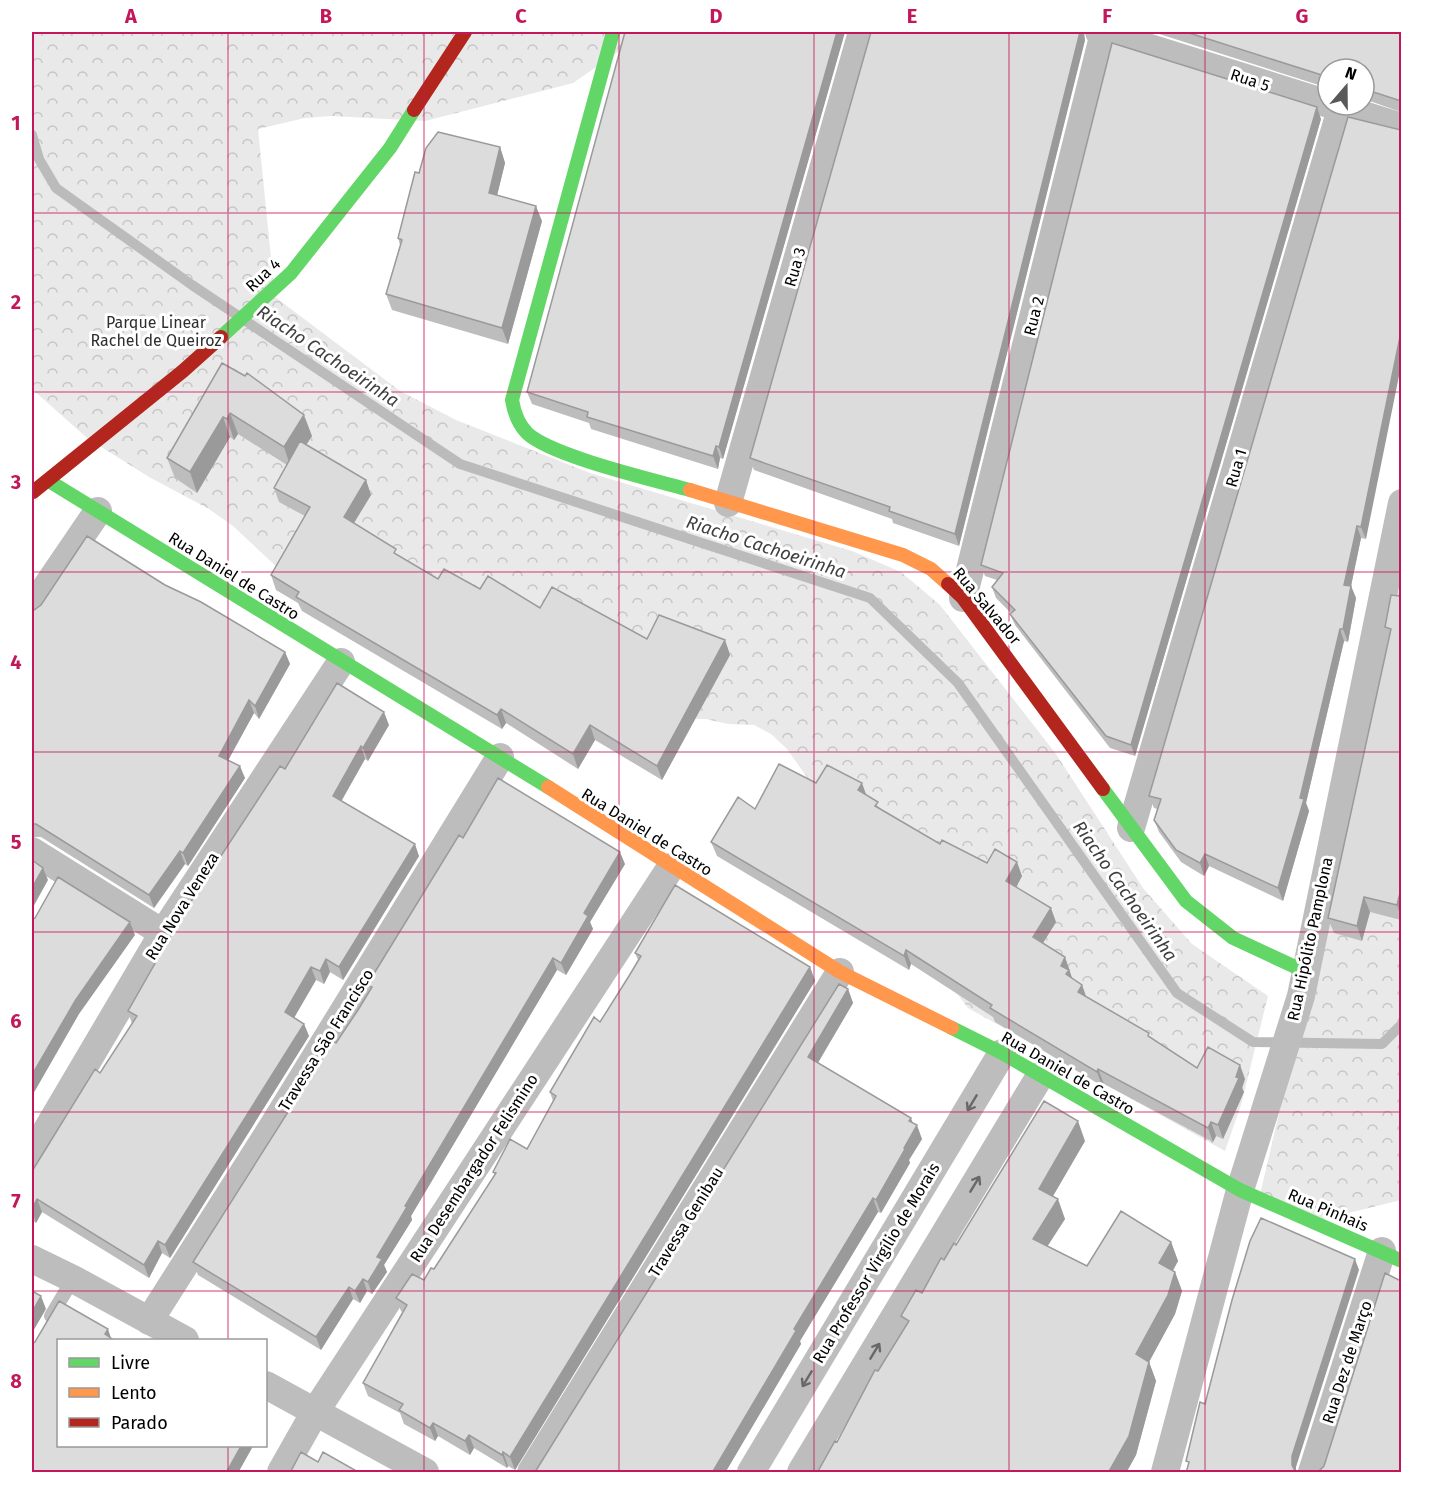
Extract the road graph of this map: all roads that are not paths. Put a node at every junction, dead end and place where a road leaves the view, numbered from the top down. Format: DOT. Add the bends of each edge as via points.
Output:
graph roads {
  1 [pos="465,32"];
  2 [pos="614,32"];
  3 [pos="862,32"];
  4 [pos="1102,32"];
  5 [pos="1316,101"];
  6 [pos="1339,117"];
  7 [pos="1368,117"];
  8 [pos="1401,127"];
  9 [pos="49,481"];
  10 [pos="32,493"];
  11 [pos="728,503"];
  12 [pos="1401,503"];
  13 [pos="98,511"];
  14 [pos="963,598"];
  15 [pos="32,608"];
  16 [pos="341,662"];
  17 [pos="500,757"];
  18 [pos="1131,828"];
  19 [pos="32,850"];
  20 [pos="671,867"];
  21 [pos="163,933"];
  22 [pos="840,972"];
  23 [pos="1303,983"];
  24 [pos="1002,1053"];
  25 [pos="1040,1076"];
  26 [pos="32,1155"];
  27 [pos="1240,1190"];
  28 [pos="1392,1256"];
  29 [pos="32,1259"];
  30 [pos="73,1279"];
  31 [pos="149,1321"];
  32 [pos="43,1330"];
  33 [pos="181,1339"];
  34 [pos="267,1386"];
  35 [pos="315,1412"];
  36 [pos="281,1473"];
  37 [pos="425,1473"];
  38 [pos="531,1473"];
  39 [pos="751,1473"];
  40 [pos="801,1473"];
  41 [pos="1165,1473"];
  42 [pos="1312,1473"];
  1 -- 9 [label="street, Rua 4" via="390,148 291,273 183,371"];
  2 -- 11 [label="street, Rua Salvador" via="512,400 514,414 531,437 540,442"];
  3 -- 11 [label="street, Rua 3"];
  4 -- 5 [label="street, Rua 5"];
  4 -- 14 [label="street, Rua 2"];
  6 -- 18 [label="street, Rua 1"];
  7 -- 8 [label="street, Rua 5"];
  9 -- 10 [label="street, Rua 4"];
  9 -- 13 [label="street, Rua Daniel de Castro"];
  11 -- 14 [label="street, Rua Salvador" via="903,555 932,569"];
  12 -- 23 [label="street, Rua Hipólito Pamplona"];
  13 -- 15 [label="street"];
  13 -- 16 [label="street, Rua Daniel de Castro"];
  14 -- 18 [label="street, Rua Salvador"];
  16 -- 17 [label="street, Rua Daniel de Castro"];
  16 -- 21 [label="street, Rua Nova Veneza"];
  17 -- 20 [label="street, Rua Daniel de Castro"];
  17 -- 31 [label="street, Travessa São Francisco"];
  18 -- 23 [label="street, Rua Salvador" via="1174,887 1208,920"];
  19 -- 21 [label="street" via="61,875"];
  20 -- 22 [label="street, Rua Daniel de Castro"];
  20 -- 35 [label="street, Rua Desembargador Felismino"];
  21 -- 26 [label="street, Rua Nova Veneza"];
  22 -- 24 [label="street, Rua Daniel de Castro"];
  22 -- 38 [label="street, Travessa Genibau"];
  23 -- 27 [label="street, Rua Hipólito Pamplona"];
  24 -- 25 [label="street, Rua Daniel de Castro"];
  24 -- 39 [label="street, Rua Professor Virgílio de Morais, one-way"];
  25 -- 27 [label="street, Rua Daniel de Castro"];
  40 -- 25 [label="street, one-way"];
  27 -- 28 [label="street, Rua Pinhais"];
  27 -- 41 [label="street, Rua Hipólito Pamplona"];
  28 -- 42 [label="street, Rua Dez de Março"];
  29 -- 30 [label="street"];
  30 -- 31 [label="street"];
  30 -- 32 [label="lane"];
  31 -- 33 [label="street"];
  34 -- 35 [label="street"];
  35 -- 36 [label="street, Rua Desembargador Felismino"];
  35 -- 37 [label="street"];
}
